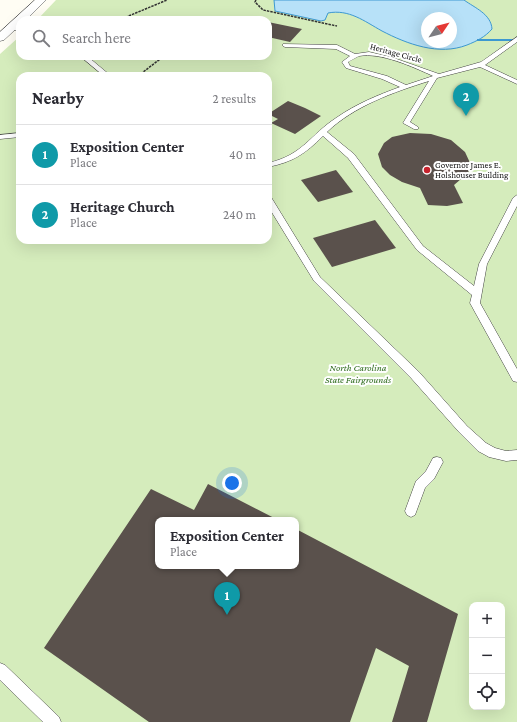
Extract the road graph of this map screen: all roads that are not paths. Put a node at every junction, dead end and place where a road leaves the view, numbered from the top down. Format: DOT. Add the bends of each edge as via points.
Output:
graph roads {
  1 [pos="41,0"];
  2 [pos="26,16"];
  3 [pos="15,28"];
  4 [pos="0,38"];
  5 [pos="517,40"];
  6 [pos="285,45"];
  7 [pos="355,56"];
  8 [pos="88,60"];
  9 [pos="481,65"];
  10 [pos="103,72"];
  11 [pos="436,77"];
  12 [pos="517,82"];
  13 [pos="405,87"];
  14 [pos="416,128"];
  15 [pos="323,133"];
  16 [pos="16,135"];
  17 [pos="0,137"];
  18 [pos="272,164"];
  19 [pos="517,198"];
  20 [pos="272,206"];
  21 [pos="477,294"];
  22 [pos="517,378"];
  23 [pos="517,455"];
  24 [pos="437,462"];
  25 [pos="411,511"];
  26 [pos="0,670"];
  27 [pos="54,722"];
  1 -- 2 [label="street"];
  3 -- 4 [label="street"];
  5 -- 9 [label="lane"];
  6 -- 7 [label="lane" via="337,47"];
  7 -- 11 [label="lane, Heritage Circle" via="376,55 421,68"];
  7 -- 13 [label="lane, Heritage Circle" via="345,62 348,67 387,78"];
  8 -- 10 [label="lane"];
  9 -- 11 [label="lane"];
  9 -- 12 [label="lane"];
  11 -- 13 [label="lane"];
  11 -- 14 [label="lane" via="406,123"];
  13 -- 15 [label="lane" via="346,113"];
  15 -- 18 [label="lane" via="297,156"];
  15 -- 21 [label="lane" via="351,156 420,248"];
  16 -- 17 [label="lane"];
  19 -- 21 [label="lane" via="483,264"];
  20 -- 23 [label="lane" via="317,279 415,375 463,429 482,447 493,453"];
  21 -- 22 [label="lane" via="475,303"];
  24 -- 25 [label="lane" via="430,475 420,485"];
  26 -- 27 [label="lane"];
}
